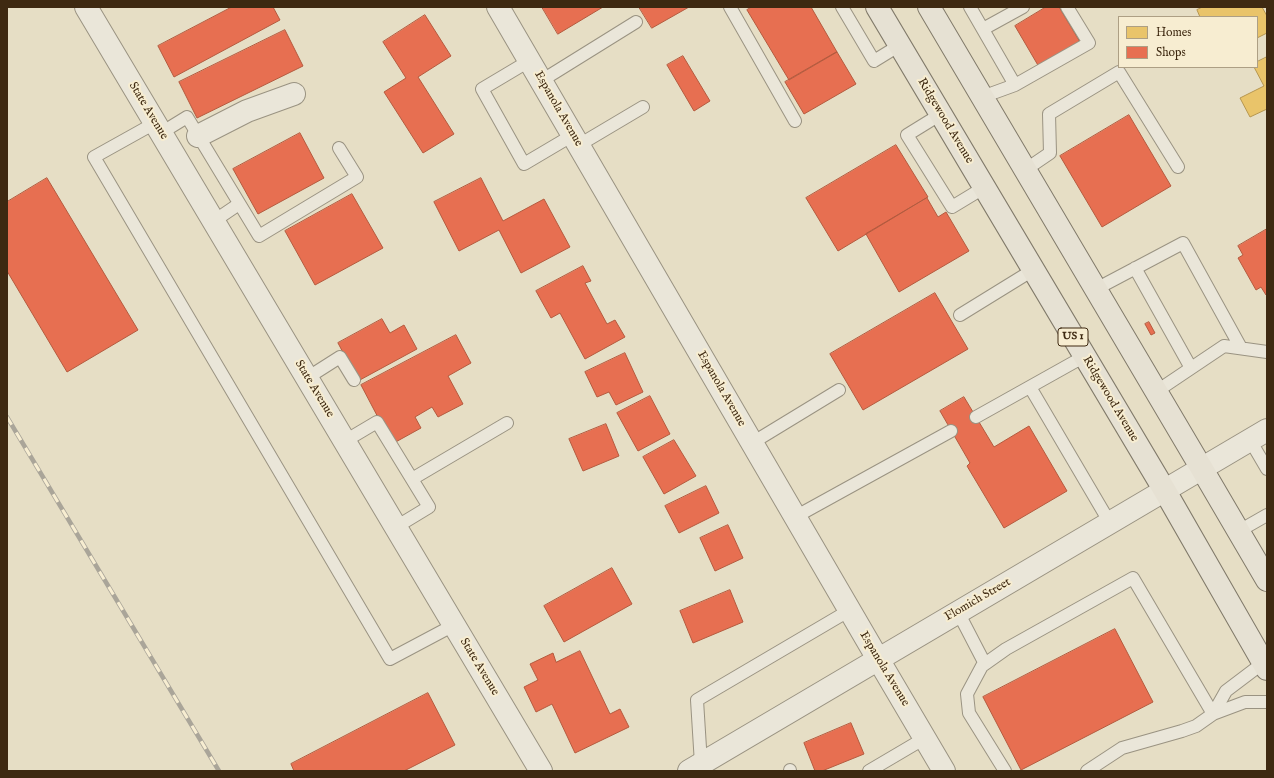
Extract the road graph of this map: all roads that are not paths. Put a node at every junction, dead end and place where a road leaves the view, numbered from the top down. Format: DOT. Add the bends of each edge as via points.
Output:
graph roads {
  1 [pos="86,7"];
  2 [pos="498,7"];
  3 [pos="842,7"];
  4 [pos="877,7"];
  5 [pos="929,7"];
  6 [pos="970,7"];
  7 [pos="1023,7"];
  8 [pos="1067,7"];
  9 [pos="732,8"];
  10 [pos="636,22"];
  11 [pos="983,29"];
  12 [pos="900,45"];
  13 [pos="529,61"];
  14 [pos="541,80"];
  15 [pos="1015,85"];
  16 [pos="294,94"];
  17 [pos="982,97"];
  18 [pos="643,107"];
  19 [pos="941,114"];
  20 [pos="796,121"];
  21 [pos="158,128"];
  22 [pos="198,136"];
  23 [pos="576,140"];
  24 [pos="339,148"];
  25 [pos="1178,168"];
  26 [pos="1025,170"];
  27 [pos="984,187"];
  28 [pos="239,204"];
  29 [pos="214,221"];
  30 [pos="1135,268"];
  31 [pos="1034,270"];
  32 [pos="1096,289"];
  33 [pos="960,315"];
  34 [pos="1241,348"];
  35 [pos="1267,352"];
  36 [pos="1085,356"];
  37 [pos="1191,368"];
  38 [pos="307,378"];
  39 [pos="354,380"];
  40 [pos="1030,387"];
  41 [pos="839,390"];
  42 [pos="1156,391"];
  43 [pos="976,417"];
  44 [pos="508,423"];
  45 [pos="951,431"];
  46 [pos="1259,435"];
  47 [pos="345,441"];
  48 [pos="752,444"];
  49 [pos="1202,469"];
  50 [pos="1267,469"];
  51 [pos="412,479"];
  52 [pos="1165,491"];
  53 [pos="1267,515"];
  54 [pos="795,517"];
  55 [pos="1110,523"];
  56 [pos="396,527"];
  57 [pos="1238,531"];
  58 [pos="1267,580"];
  59 [pos="850,610"];
  60 [pos="958,612"];
  61 [pos="454,625"];
  62 [pos="878,659"];
  63 [pos="985,664"];
  64 [pos="1265,666"];
  65 [pos="1267,702"];
  66 [pos="1212,714"];
  67 [pos="925,738"];
  68 [pos="695,767"];
  69 [pos="541,771"];
  70 [pos="869,771"];
  71 [pos="944,771"];
  72 [pos="1005,771"];
  73 [pos="1087,771"];
  1 -- 21 [label="street, State Avenue"];
  2 -- 13 [label="street, Espanola Avenue"];
  3 -- 12 [label="lane" via="874,61"];
  4 -- 12 [label="main road, Ridgewood Avenue / US 1"];
  5 -- 17 [label="main road"];
  6 -- 11 [label="lane"];
  7 -- 11 [label="lane"];
  8 -- 15 [label="lane" via="1089,43"];
  9 -- 20 [label="lane"];
  10 -- 14 [label="lane"];
  11 -- 15 [label="lane"];
  12 -- 19 [label="main road, Ridgewood Avenue / US 1"];
  13 -- 14 [label="street, Espanola Avenue"];
  13 -- 23 [label="lane" via="482,89 524,164"];
  14 -- 23 [label="street, Espanola Avenue"];
  15 -- 17 [label="lane"];
  16 -- 22 [label="street" via="247,111"];
  17 -- 26 [label="main road"];
  18 -- 23 [label="lane"];
  19 -- 27 [label="main road, Ridgewood Avenue / US 1"];
  19 -- 27 [label="lane" via="907,135 952,208"];
  21 -- 22 [label="lane" via="187,117"];
  21 -- 29 [label="street, State Avenue"];
  21 -- 61 [label="lane" via="94,157 390,659"];
  22 -- 28 [label="lane"];
  23 -- 48 [label="street, Espanola Avenue"];
  24 -- 28 [label="lane" via="357,177 259,236"];
  25 -- 26 [label="lane" via="1119,72 1049,114 1050,153"];
  26 -- 32 [label="main road"];
  27 -- 31 [label="main road, Ridgewood Avenue / US 1"];
  28 -- 29 [label="lane"];
  29 -- 38 [label="street, State Avenue"];
  30 -- 32 [label="lane"];
  30 -- 34 [label="lane" via="1183,243"];
  30 -- 37 [label="lane"];
  31 -- 33 [label="lane"];
  31 -- 36 [label="main road, Ridgewood Avenue / US 1"];
  32 -- 42 [label="main road"];
  34 -- 35 [label="lane"];
  34 -- 37 [label="lane" via="1224,346"];
  36 -- 40 [label="lane"];
  36 -- 52 [label="main road, Ridgewood Avenue / US 1"];
  37 -- 42 [label="lane"];
  38 -- 39 [label="lane" via="340,357"];
  38 -- 47 [label="street, State Avenue"];
  40 -- 43 [label="lane"];
  40 -- 55 [label="lane"];
  41 -- 48 [label="lane"];
  42 -- 49 [label="main road"];
  44 -- 51 [label="lane"];
  45 -- 54 [label="lane"];
  46 -- 49 [label="street, Flomich Street"];
  46 -- 50 [label="lane"];
  47 -- 51 [label="lane" via="377,422"];
  47 -- 56 [label="street, State Avenue"];
  48 -- 54 [label="street, Espanola Avenue"];
  49 -- 52 [label="street, Flomich Street"];
  49 -- 57 [label="main road"];
  51 -- 56 [label="lane" via="428,507"];
  52 -- 55 [label="street, Flomich Street"];
  52 -- 64 [label="main road, Ridgewood Avenue / US 1"];
  53 -- 57 [label="lane"];
  54 -- 59 [label="street, Espanola Avenue"];
  55 -- 60 [label="street, Flomich Street"];
  56 -- 61 [label="street, State Avenue"];
  57 -- 58 [label="main road"];
  59 -- 62 [label="street, Espanola Avenue"];
  59 -- 68 [label="lane" via="696,700"];
  60 -- 62 [label="street, Flomich Street"];
  60 -- 63 [label="lane"];
  61 -- 69 [label="street, State Avenue"];
  62 -- 67 [label="street, Espanola Avenue"];
  62 -- 68 [label="street, Flomich Street"];
  63 -- 66 [label="lane" via="1006,649 1133,578"];
  63 -- 72 [label="lane" via="967,694 969,713"];
  64 -- 66 [label="lane" via="1226,691"];
  65 -- 66 [label="lane" via="1245,702"];
  66 -- 73 [label="lane" via="1196,726 1122,748"];
  67 -- 70 [label="lane"];
  67 -- 71 [label="street, Espanola Avenue"];
}
